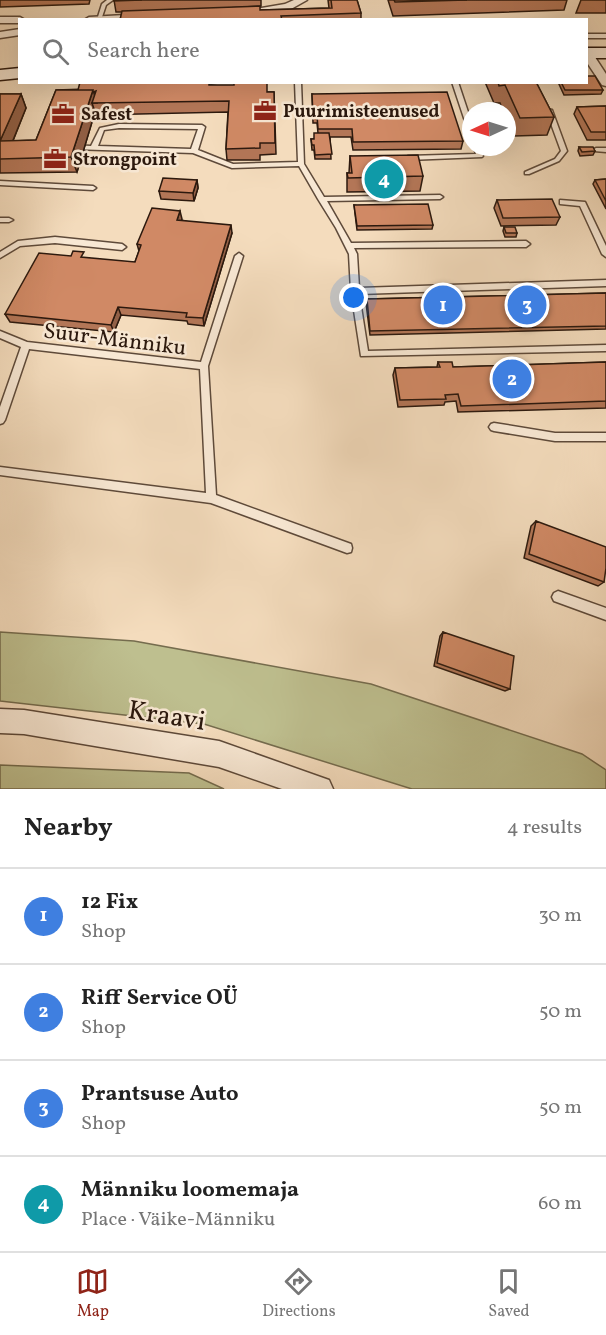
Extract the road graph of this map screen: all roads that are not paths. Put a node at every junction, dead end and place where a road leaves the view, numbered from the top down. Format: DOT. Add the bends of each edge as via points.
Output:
graph roads {
  1 [pos="111,0"];
  2 [pos="302,0"];
  3 [pos="285,3"];
  4 [pos="237,13"];
  5 [pos="156,17"];
  6 [pos="99,18"];
  7 [pos="128,18"];
  8 [pos="18,20"];
  9 [pos="0,21"];
  10 [pos="18,32"];
  11 [pos="0,35"];
  12 [pos="588,36"];
  13 [pos="606,36"];
  14 [pos="588,53"];
  15 [pos="606,53"];
  16 [pos="588,56"];
  17 [pos="18,73"];
  18 [pos="0,75"];
  19 [pos="606,83"];
  20 [pos="298,84"];
  21 [pos="456,84"];
  22 [pos="462,103"];
  23 [pos="546,103"];
  24 [pos="63,147"];
  25 [pos="94,147"];
  26 [pos="596,150"];
  27 [pos="606,150"];
  28 [pos="194,152"];
  29 [pos="480,156"];
  30 [pos="399,158"];
  31 [pos="301,164"];
  32 [pos="527,173"];
  33 [pos="0,183"];
  34 [pos="93,188"];
  35 [pos="440,197"];
  36 [pos="321,199"];
  37 [pos="562,202"];
  38 [pos="0,220"];
  39 [pos="9,220"];
  40 [pos="526,244"];
  41 [pos="122,246"];
  42 [pos="348,246"];
  43 [pos="606,254"];
  44 [pos="0,255"];
  45 [pos="239,256"];
  46 [pos="606,283"];
  47 [pos="355,291"];
  48 [pos="0,334"];
  49 [pos="26,345"];
  50 [pos="606,348"];
  51 [pos="204,366"];
  52 [pos="0,420"];
  53 [pos="494,427"];
  54 [pos="606,437"];
  55 [pos="0,471"];
  56 [pos="211,498"];
  57 [pos="347,548"];
  58 [pos="558,597"];
  59 [pos="606,614"];
  60 [pos="0,721"];
  61 [pos="320,789"];
  1 -- 6 [label="lane" via="104,4"];
  2 -- 3 [label="street"];
  3 -- 4 [label="street" via="260,12"];
  5 -- 7 [label="street"];
  8 -- 9 [label="street"];
  10 -- 11 [label="street"];
  12 -- 13 [label="lane"];
  14 -- 15 [label="street"];
  16 -- 19 [label="street"];
  17 -- 18 [label="street"];
  20 -- 31 [label="lane"];
  21 -- 22 [label="lane"];
  23 -- 32 [label="lane" via="564,151 557,160"];
  24 -- 25 [label="lane"];
  25 -- 28 [label="lane"];
  25 -- 28 [label="lane" via="102,129 119,126 202,128"];
  26 -- 27 [label="lane"];
  28 -- 31 [label="lane" via="232,166"];
  29 -- 30 [label="lane"];
  31 -- 36 [label="lane"];
  33 -- 34 [label="lane"];
  35 -- 36 [label="lane"];
  36 -- 42 [label="lane"];
  37 -- 43 [label="lane" via="583,204"];
  38 -- 39 [label="lane"];
  40 -- 42 [label="lane"];
  41 -- 44 [label="lane" via="55,240 18,244"];
  42 -- 47 [label="lane" via="353,255"];
  45 -- 51 [label="lane"];
  46 -- 47 [label="lane"];
  47 -- 50 [label="lane" via="364,354"];
  48 -- 49 [label="lane, Suur-Männiku"];
  49 -- 51 [label="lane, Suur-Männiku"];
  49 -- 52 [label="lane"];
  51 -- 56 [label="lane, Suur-Männiku"];
  53 -- 54 [label="lane" via="555,437"];
  55 -- 56 [label="lane"];
  56 -- 57 [label="lane"];
  58 -- 59 [label="lane"];
  60 -- 61 [label="street, Kraavi" via="219,754"];
}
